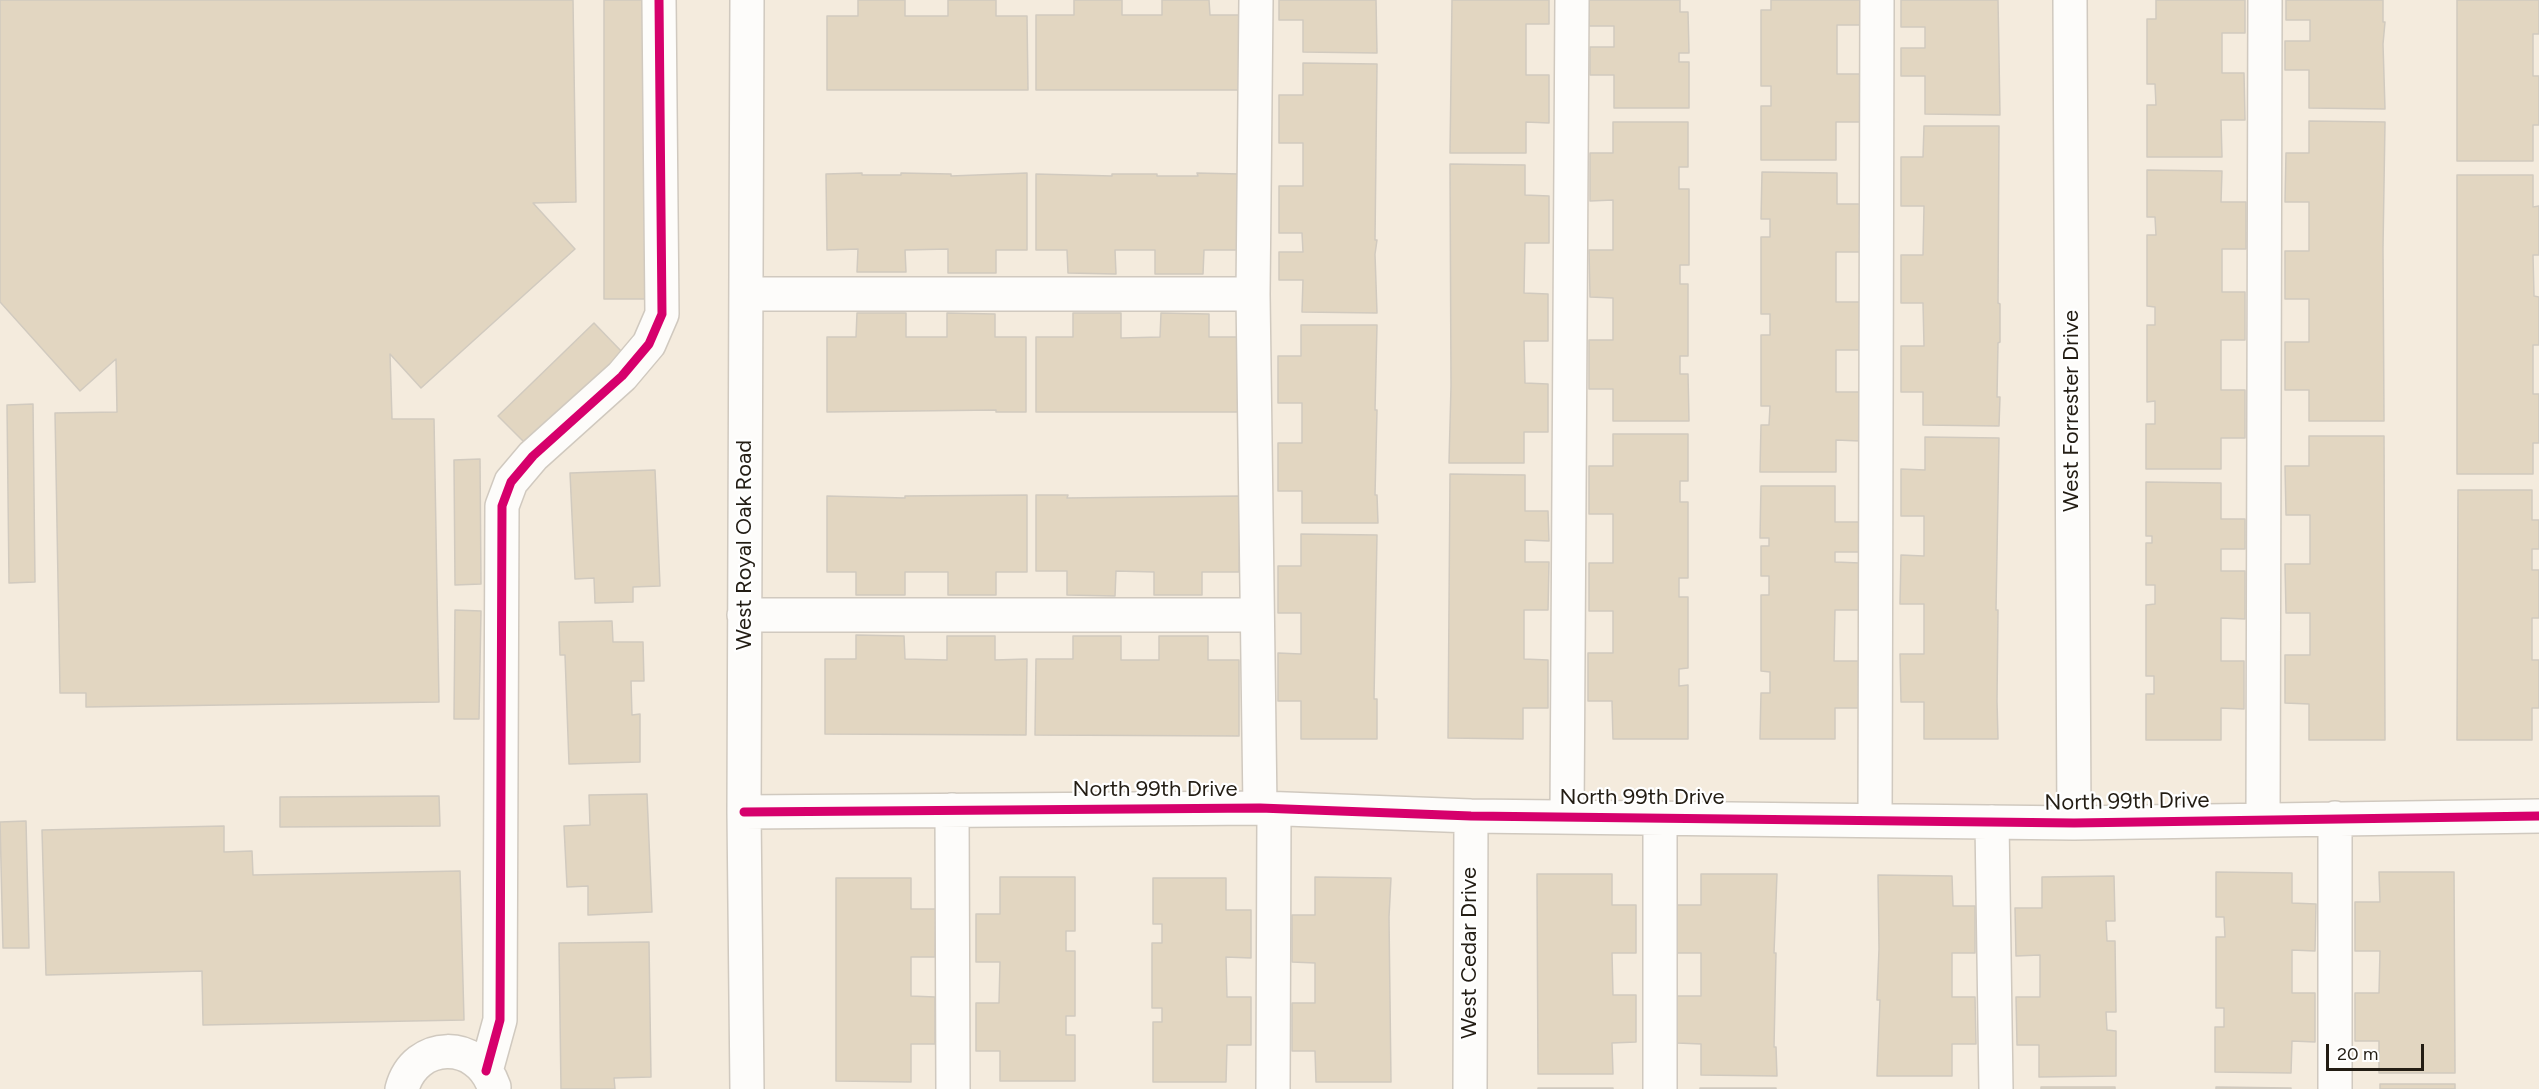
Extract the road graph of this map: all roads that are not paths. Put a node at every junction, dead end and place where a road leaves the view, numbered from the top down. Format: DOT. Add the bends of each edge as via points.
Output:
graph roads {
  1 [pos="659,0"];
  2 [pos="747,0"];
  3 [pos="1256,0"];
  4 [pos="1572,0"];
  5 [pos="1876,0"];
  6 [pos="2070,0"];
  7 [pos="2265,0"];
  8 [pos="747,294"];
  9 [pos="1253,294"];
  10 [pos="744,615"];
  11 [pos="1257,615"];
  12 [pos="1267,809"];
  13 [pos="952,810"];
  14 [pos="744,812"];
  15 [pos="1471,816"];
  16 [pos="2539,816"];
  17 [pos="1567,817"];
  18 [pos="1660,818"];
  19 [pos="2335,819"];
  20 [pos="1875,820"];
  21 [pos="2263,820"];
  22 [pos="1992,822"];
  23 [pos="2074,823"];
  24 [pos="490,1080"];
  25 [pos="402,1089"];
  26 [pos="747,1089"];
  27 [pos="953,1089"];
  28 [pos="1273,1089"];
  29 [pos="1470,1089"];
  30 [pos="1660,1089"];
  31 [pos="1996,1089"];
  32 [pos="2336,1089"];
  1 -- 24 [label="street" via="662,314 649,344 622,376 533,456 511,482 502,506 500,1020"];
  2 -- 8 [label="street, West Royal Oak Road"];
  3 -- 9 [label="street"];
  4 -- 17 [label="street"];
  5 -- 20 [label="street"];
  6 -- 23 [label="street, West Forrester Drive"];
  7 -- 21 [label="street"];
  8 -- 9 [label="street"];
  8 -- 10 [label="street, West Royal Oak Road"];
  9 -- 11 [label="street"];
  10 -- 11 [label="street"];
  10 -- 14 [label="street, West Royal Oak Road"];
  11 -- 12 [label="street"];
  12 -- 13 [label="street, North 99th Drive"];
  12 -- 15 [label="street, North 99th Drive"];
  12 -- 28 [label="street"];
  13 -- 14 [label="street, North 99th Drive"];
  13 -- 27 [label="street"];
  14 -- 26 [label="street, West Royal Oak Road"];
  15 -- 17 [label="street, North 99th Drive"];
  15 -- 29 [label="street, West Cedar Drive"];
  16 -- 19 [label="street, North 99th Drive"];
  17 -- 18 [label="street, North 99th Drive"];
  18 -- 20 [label="street, North 99th Drive"];
  18 -- 30 [label="street"];
  19 -- 21 [label="street, North 99th Drive"];
  19 -- 32 [label="street"];
  20 -- 22 [label="street, North 99th Drive"];
  21 -- 23 [label="street, North 99th Drive"];
  22 -- 23 [label="street, North 99th Drive"];
  22 -- 31 [label="street"];
  24 -- 25 [label="street" via="476,1060 447,1051 418,1062"];
}
